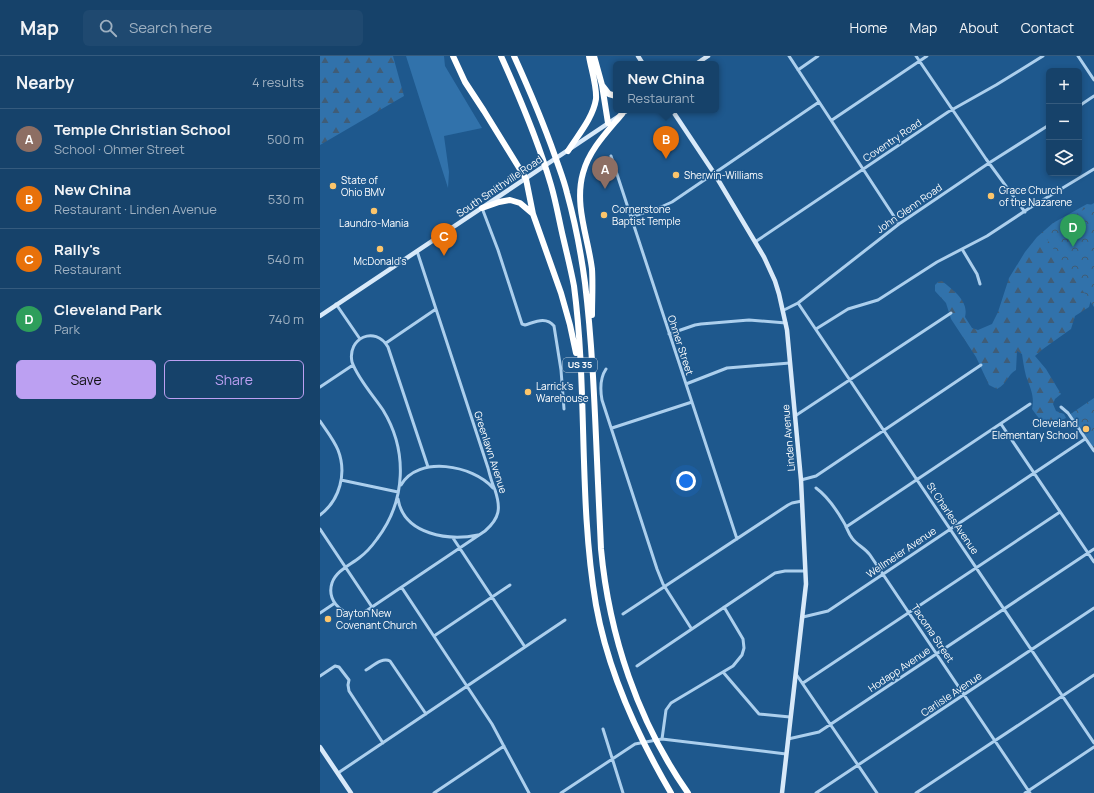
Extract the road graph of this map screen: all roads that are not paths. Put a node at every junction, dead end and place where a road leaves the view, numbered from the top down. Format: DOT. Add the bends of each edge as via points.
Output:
graph roads {
  1 [pos="454,56"];
  2 [pos="501,56"];
  3 [pos="516,56"];
  4 [pos="589,56"];
  5 [pos="594,56"];
  6 [pos="789,56"];
  7 [pos="818,56"];
  8 [pos="916,56"];
  9 [pos="927,56"];
  10 [pos="1043,56"];
  11 [pos="1078,56"];
  12 [pos="919,61"];
  13 [pos="798,70"];
  14 [pos="1094,80"];
  15 [pos="602,85"];
  16 [pos="613,95"];
  17 [pos="1094,96"];
  18 [pos="819,102"];
  19 [pos="1082,104"];
  20 [pos="953,109"];
  21 [pos="674,113"];
  22 [pos="622,114"];
  23 [pos="832,120"];
  24 [pos="608,123"];
  25 [pos="1046,127"];
  26 [pos="568,151"];
  27 [pos="611,156"];
  28 [pos="989,163"];
  29 [pos="863,169"];
  30 [pos="1094,169"];
  31 [pos="714,173"];
  32 [pos="529,177"];
  33 [pos="482,208"];
  34 [pos="1024,212"];
  35 [pos="533,214"];
  36 [pos="631,217"];
  37 [pos="899,224"];
  38 [pos="755,242"];
  39 [pos="962,249"];
  40 [pos="417,251"];
  41 [pos="980,284"];
  42 [pos="336,304"];
  43 [pos="798,304"];
  44 [pos="436,310"];
  45 [pos="784,310"];
  46 [pos="951,313"];
  47 [pos="320,316"];
  48 [pos="786,323"];
  49 [pos="816,329"];
  50 [pos="669,334"];
  51 [pos="360,339"];
  52 [pos="386,343"];
  53 [pos="592,357"];
  54 [pos="790,363"];
  55 [pos="353,365"];
  56 [pos="981,365"];
  57 [pos="606,369"];
  58 [pos="580,372"];
  59 [pos="850,381"];
  60 [pos="686,384"];
  61 [pos="320,387"];
  62 [pos="692,402"];
  63 [pos="1030,404"];
  64 [pos="1061,407"];
  65 [pos="564,409"];
  66 [pos="795,416"];
  67 [pos="320,421"];
  68 [pos="1001,424"];
  69 [pos="612,428"];
  70 [pos="884,430"];
  71 [pos="1085,439"];
  72 [pos="1094,451"];
  73 [pos="428,467"];
  74 [pos="1034,473"];
  75 [pos="917,479"];
  76 [pos="341,480"];
  77 [pos="801,480"];
  78 [pos="400,487"];
  79 [pos="816,488"];
  80 [pos="494,490"];
  81 [pos="398,492"];
  82 [pos="397,497"];
  83 [pos="802,501"];
  84 [pos="1060,512"];
  85 [pos="320,515"];
  86 [pos="846,527"];
  87 [pos="320,529"];
  88 [pos="951,529"];
  89 [pos="322,534"];
  90 [pos="480,535"];
  91 [pos="453,538"];
  92 [pos="737,539"];
  93 [pos="460,548"];
  94 [pos="1094,549"];
  95 [pos="1088,553"];
  96 [pos="1094,562"];
  97 [pos="976,567"];
  98 [pos="346,568"];
  99 [pos="805,571"];
  100 [pos="883,574"];
  101 [pos="510,585"];
  102 [pos="665,587"];
  103 [pos="402,588"];
  104 [pos="492,597"];
  105 [pos="335,604"];
  106 [pos="372,607"];
  107 [pos="724,607"];
  108 [pos="1094,608"];
  109 [pos="1004,609"];
  110 [pos="909,612"];
  111 [pos="320,613"];
  112 [pos="623,614"];
  113 [pos="802,617"];
  114 [pos="565,620"];
  115 [pos="691,628"];
  116 [pos="434,636"];
  117 [pos="525,646"];
  118 [pos="1032,649"];
  119 [pos="937,653"];
  120 [pos="637,666"];
  121 [pos="366,670"];
  122 [pos="723,672"];
  123 [pos="795,673"];
  124 [pos="1094,675"];
  125 [pos="320,676"];
  126 [pos="802,683"];
  127 [pos="467,687"];
  128 [pos="964,694"];
  129 [pos="1063,696"];
  130 [pos="426,714"];
  131 [pos="790,717"];
  132 [pos="831,724"];
  133 [pos="603,729"];
  134 [pos="662,739"];
  135 [pos="788,739"];
  136 [pos="995,740"];
  137 [pos="383,743"];
  138 [pos="1094,743"];
  139 [pos="504,746"];
  140 [pos="320,747"];
  141 [pos="1094,747"];
  142 [pos="786,754"];
  143 [pos="612,758"];
  144 [pos="858,765"];
  145 [pos="338,773"];
  146 [pos="1028,792"];
  147 [pos="351,793"];
  148 [pos="434,793"];
  149 [pos="529,793"];
  150 [pos="561,793"];
  151 [pos="623,793"];
  152 [pos="671,793"];
  153 [pos="688,793"];
  154 [pos="782,793"];
  155 [pos="816,793"];
  156 [pos="877,793"];
  157 [pos="916,793"];
  1 -- 32 [label="highway" via="465,82"];
  2 -- 58 [label="highway, US 35" via="552,186 573,284"];
  3 -- 53 [label="highway, US 35" via="567,191 584,275"];
  4 -- 26 [label="highway" via="596,99 592,113"];
  5 -- 15 [label="highway"];
  6 -- 13 [label="street"];
  7 -- 13 [label="street"];
  8 -- 12 [label="street"];
  9 -- 12 [label="street"];
  10 -- 20 [label="street, Coventry Road"];
  11 -- 14 [label="street"];
  12 -- 20 [label="street"];
  12 -- 23 [label="street"];
  13 -- 18 [label="street"];
  15 -- 16 [label="highway"];
  15 -- 24 [label="highway"];
  17 -- 19 [label="street"];
  18 -- 23 [label="street"];
  18 -- 31 [label="street"];
  20 -- 28 [label="street"];
  20 -- 29 [label="street, Coventry Road"];
  21 -- 31 [label="main road, Linden Avenue"];
  22 -- 24 [label="main road, South Smithville Road"];
  22 -- 53 [label="highway" via="592,152 580,185 580,207 592,270"];
  23 -- 29 [label="street"];
  24 -- 26 [label="main road, South Smithville Road"];
  25 -- 28 [label="street, John Glenn Road"];
  26 -- 32 [label="main road, South Smithville Road"];
  27 -- 36 [label="street, Ohmer Street"];
  28 -- 34 [label="street"];
  28 -- 37 [label="street, John Glenn Road"];
  29 -- 37 [label="street"];
  29 -- 38 [label="street, Coventry Road"];
  30 -- 34 [label="street"];
  31 -- 36 [label="street" via="665,205"];
  31 -- 38 [label="main road, Linden Avenue"];
  32 -- 33 [label="main road, South Smithville Road"];
  32 -- 35 [label="highway"];
  33 -- 35 [label="highway" via="510,200 520,203"];
  33 -- 40 [label="main road, South Smithville Road"];
  33 -- 65 [label="street" via="523,325 544,320 554,326"];
  34 -- 39 [label="street"];
  35 -- 58 [label="highway" via="565,306"];
  36 -- 50 [label="street, Ohmer Street"];
  37 -- 43 [label="street, John Glenn Road"];
  38 -- 45 [label="main road, Linden Avenue" via="775,281"];
  39 -- 41 [label="street" via="978,274"];
  39 -- 49 [label="street" via="878,300 848,309"];
  40 -- 42 [label="main road, South Smithville Road"];
  40 -- 44 [label="street, Greenlawn Avenue"];
  42 -- 47 [label="main road, South Smithville Road"];
  42 -- 51 [label="street"];
  43 -- 45 [label="street, John Glenn Road"];
  43 -- 49 [label="street, St Charles Avenue"];
  44 -- 52 [label="street"];
  44 -- 80 [label="street, Greenlawn Avenue"];
  45 -- 48 [label="main road, Linden Avenue"];
  46 -- 59 [label="street"];
  48 -- 50 [label="street" via="749,320 701,324"];
  48 -- 54 [label="main road, Linden Avenue"];
  49 -- 59 [label="street, St Charles Avenue"];
  50 -- 60 [label="street, Ohmer Street"];
  51 -- 52 [label="street" via="372,336"];
  51 -- 55 [label="street" via="352,348"];
  52 -- 73 [label="street"];
  53 -- 153 [label="highway, US 35" via="601,549 607,590 628,676 647,722"];
  54 -- 60 [label="street" via="727,368"];
  54 -- 66 [label="main road, Linden Avenue"];
  55 -- 61 [label="street"];
  55 -- 78 [label="street" via="383,411 393,432 399,456"];
  56 -- 70 [label="street"];
  57 -- 69 [label="street" via="602,377 601,394"];
  58 -- 152 [label="highway, US 35" via="587,528 596,606 613,667 634,725"];
  59 -- 66 [label="street"];
  59 -- 70 [label="street, St Charles Avenue"];
  60 -- 62 [label="street, Ohmer Street"];
  62 -- 69 [label="street"];
  62 -- 92 [label="street, Ohmer Street"];
  63 -- 68 [label="street"];
  64 -- 71 [label="street"];
  66 -- 77 [label="main road, Linden Avenue"];
  67 -- 76 [label="street" via="340,455"];
  68 -- 74 [label="street"];
  68 -- 75 [label="street"];
  69 -- 102 [label="street"];
  70 -- 75 [label="street, St Charles Avenue"];
  70 -- 77 [label="street" via="816,476"];
  71 -- 72 [label="street"];
  71 -- 74 [label="street, Wellmeier Avenue"];
  73 -- 78 [label="street" via="408,476"];
  73 -- 80 [label="street" via="460,469 487,482"];
  74 -- 84 [label="street"];
  74 -- 88 [label="street, Wellmeier Avenue"];
  75 -- 86 [label="street"];
  75 -- 88 [label="street, St Charles Avenue"];
  76 -- 81 [label="street"];
  76 -- 85 [label="street" via="335,499"];
  77 -- 83 [label="main road, Linden Avenue"];
  78 -- 81 [label="street"];
  79 -- 86 [label="street, Tacoma Street" via="825,495"];
  80 -- 90 [label="street, Greenlawn Avenue" via="499,512 492,525"];
  81 -- 82 [label="street"];
  82 -- 91 [label="street" via="401,511 413,524 429,532"];
  82 -- 98 [label="street" via="388,522 377,539"];
  83 -- 92 [label="street" via="788,505"];
  83 -- 99 [label="main road, Linden Avenue"];
  84 -- 95 [label="street"];
  84 -- 97 [label="street"];
  86 -- 100 [label="street, Tacoma Street" via="852,538 867,550"];
  87 -- 89 [label="street"];
  88 -- 97 [label="street, St Charles Avenue"];
  88 -- 100 [label="street, Wellmeier Avenue"];
  89 -- 98 [label="street"];
  90 -- 91 [label="street"];
  90 -- 93 [label="street, Greenlawn Avenue"];
  91 -- 93 [label="street"];
  92 -- 102 [label="street"];
  93 -- 103 [label="street, Greenlawn Avenue"];
  93 -- 104 [label="street"];
  94 -- 95 [label="street, Hodapp Avenue"];
  95 -- 96 [label="street"];
  95 -- 109 [label="street, Hodapp Avenue"];
  97 -- 109 [label="street, St Charles Avenue"];
  97 -- 110 [label="street"];
  98 -- 105 [label="street" via="335,577 332,584"];
  98 -- 106 [label="street"];
  99 -- 107 [label="street" via="775,573"];
  99 -- 113 [label="main road, Linden Avenue"];
  100 -- 110 [label="street, Tacoma Street"];
  100 -- 113 [label="street, Wellmeier Avenue" via="828,611"];
  101 -- 104 [label="street"];
  102 -- 112 [label="street"];
  102 -- 115 [label="street"];
  103 -- 106 [label="street, Greenlawn Avenue"];
  103 -- 116 [label="street"];
  104 -- 116 [label="street"];
  104 -- 117 [label="street"];
  105 -- 106 [label="street, Greenlawn Avenue" via="351,614 361,613"];
  105 -- 111 [label="street"];
  107 -- 115 [label="street"];
  107 -- 122 [label="street" via="742,635 744,648 737,663"];
  108 -- 118 [label="street, Carlisle Avenue"];
  109 -- 118 [label="street, St Charles Avenue"];
  109 -- 119 [label="street, Hodapp Avenue"];
  110 -- 119 [label="street, Tacoma Street"];
  110 -- 126 [label="street"];
  113 -- 123 [label="main road, Linden Avenue"];
  114 -- 117 [label="street"];
  115 -- 120 [label="street"];
  116 -- 127 [label="street"];
  117 -- 127 [label="street"];
  118 -- 128 [label="street, Carlisle Avenue"];
  118 -- 129 [label="street, St Charles Avenue"];
  119 -- 128 [label="street, Tacoma Street"];
  119 -- 132 [label="street, Hodapp Avenue"];
  121 -- 130 [label="street" via="382,660 390,661"];
  122 -- 131 [label="street" via="758,714"];
  122 -- 134 [label="street" via="670,703 666,710"];
  123 -- 126 [label="street"];
  123 -- 131 [label="main road, Linden Avenue"];
  124 -- 129 [label="street"];
  125 -- 137 [label="street" via="335,666 340,666 349,680 349,691"];
  126 -- 132 [label="street"];
  127 -- 130 [label="street"];
  127 -- 139 [label="street"];
  128 -- 136 [label="street, Tacoma Street"];
  128 -- 144 [label="street, Carlisle Avenue"];
  129 -- 136 [label="street"];
  129 -- 138 [label="street, St Charles Avenue"];
  130 -- 137 [label="street"];
  131 -- 135 [label="main road, Linden Avenue"];
  132 -- 135 [label="street, Hodapp Avenue" via="816,733"];
  132 -- 144 [label="street"];
  133 -- 143 [label="street"];
  134 -- 142 [label="street"];
  134 -- 143 [label="street" via="635,744"];
  135 -- 142 [label="main road, Linden Avenue"];
  136 -- 146 [label="street, Tacoma Street"];
  136 -- 157 [label="street"];
  137 -- 145 [label="street"];
  139 -- 148 [label="street"];
  139 -- 149 [label="street"];
  140 -- 145 [label="main road"];
  141 -- 146 [label="street"];
  142 -- 154 [label="main road, Linden Avenue"];
  143 -- 150 [label="street"];
  143 -- 151 [label="street"];
  144 -- 155 [label="street, Carlisle Avenue"];
  144 -- 156 [label="street"];
  145 -- 147 [label="main road"];
}
